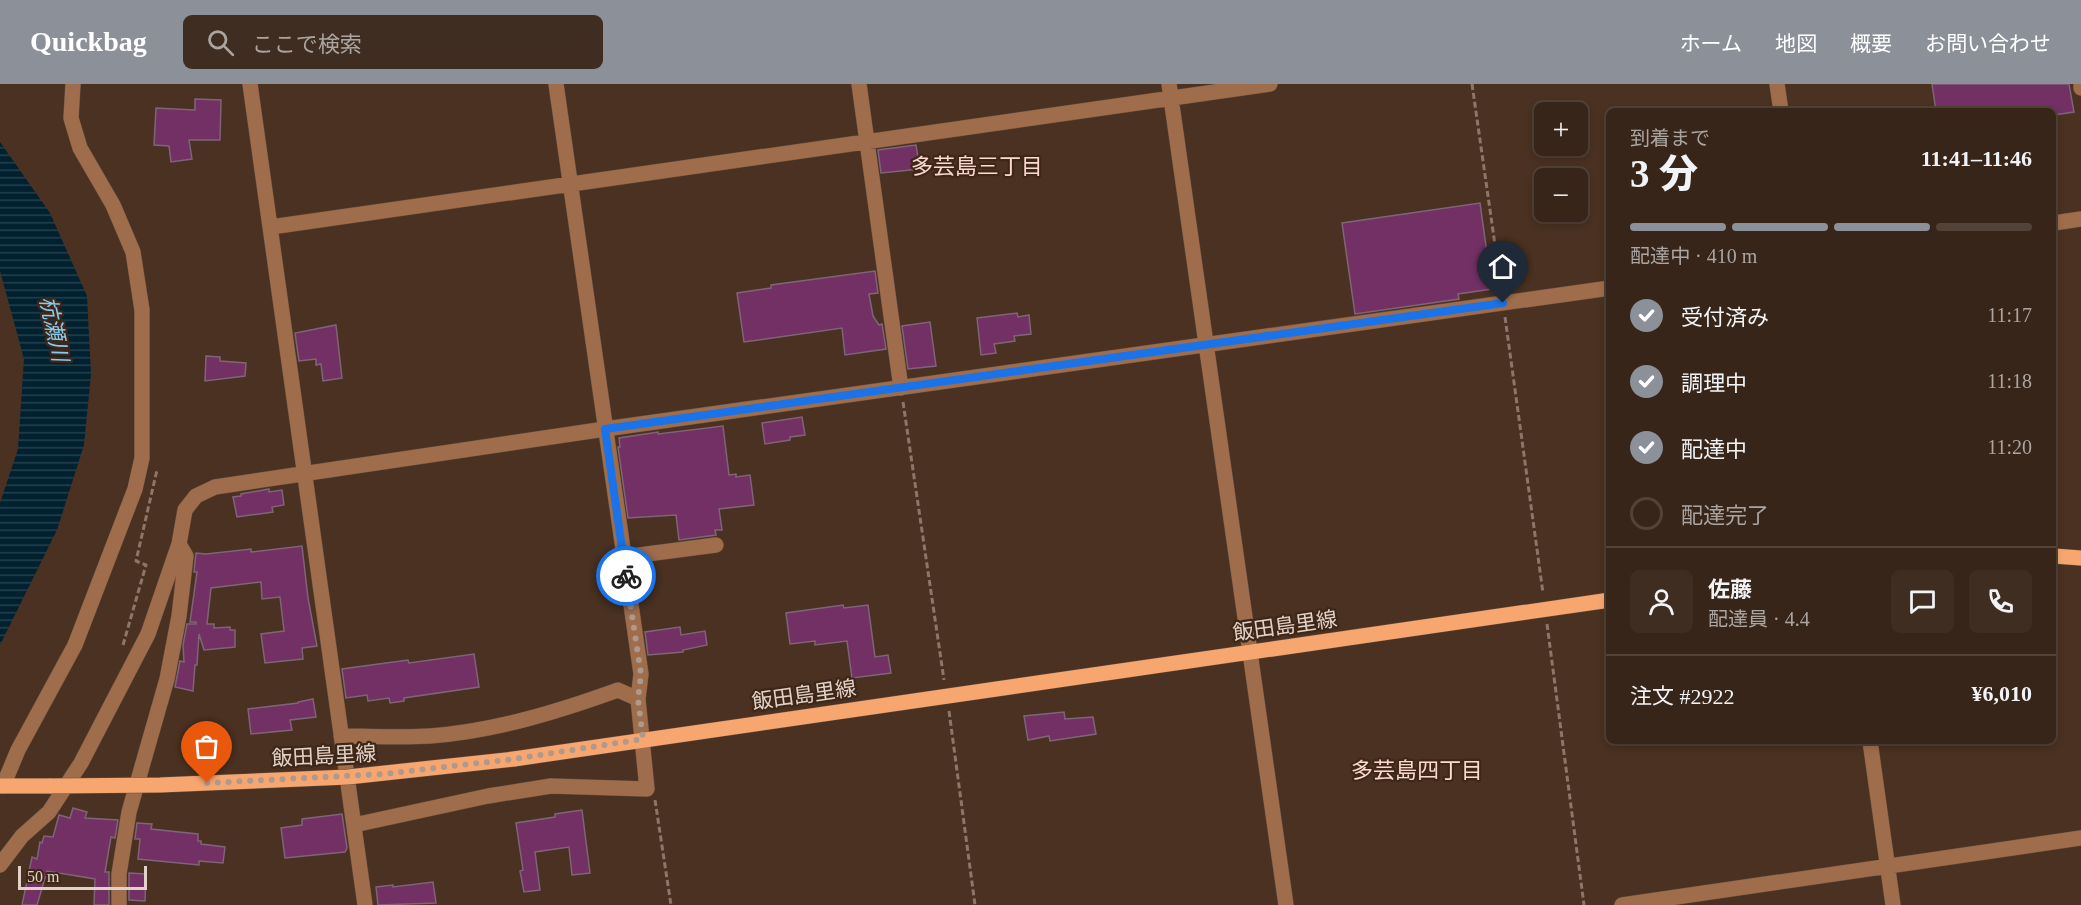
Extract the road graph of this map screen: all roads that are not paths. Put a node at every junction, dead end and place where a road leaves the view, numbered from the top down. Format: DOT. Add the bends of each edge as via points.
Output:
graph roads {
  1 [pos="73,84"];
  2 [pos="250,84"];
  3 [pos="556,84"];
  4 [pos="859,84"];
  5 [pos="1270,84"];
  6 [pos="1777,84"];
  7 [pos="1170,91"];
  8 [pos="1781,108"];
  9 [pos="867,141"];
  10 [pos="570,184"];
  11 [pos="2081,219"];
  12 [pos="2056,224"];
  13 [pos="271,227"];
  14 [pos="1606,289"];
  15 [pos="1205,345"];
  16 [pos="901,388"];
  17 [pos="605,429"];
  18 [pos="304,474"];
  19 [pos="179,544"];
  20 [pos="716,545"];
  21 [pos="2056,556"];
  22 [pos="624,557"];
  23 [pos="2081,558"];
  24 [pos="1606,601"];
  25 [pos="1250,653"];
  26 [pos="638,699"];
  27 [pos="341,736"];
  28 [pos="643,739"];
  29 [pos="1870,744"];
  30 [pos="1,786"];
  31 [pos="354,825"];
  32 [pos="2081,838"];
  33 [pos="0,865"];
  34 [pos="1887,866"];
  35 [pos="119,905"];
  36 [pos="365,905"];
  37 [pos="1286,905"];
  38 [pos="1622,905"];
  39 [pos="1893,905"];
  1 -- 30 [label="street" via="71,118 80,148 113,205 133,252 142,310 142,458 135,489 75,645"];
  2 -- 13 [label="street"];
  3 -- 10 [label="street"];
  4 -- 9 [label="street"];
  5 -- 7 [label="street"];
  6 -- 8 [label="street"];
  7 -- 9 [label="street"];
  7 -- 15 [label="street"];
  9 -- 10 [label="street"];
  9 -- 16 [label="street"];
  10 -- 13 [label="street"];
  10 -- 17 [label="street"];
  11 -- 12 [label="street"];
  13 -- 18 [label="street"];
  14 -- 15 [label="street"];
  15 -- 16 [label="street"];
  15 -- 25 [label="street"];
  16 -- 17 [label="street"];
  17 -- 18 [label="street"];
  17 -- 22 [label="street"];
  18 -- 19 [label="street" via="215,488 196,496 185,510"];
  18 -- 27 [label="street"];
  19 -- 33 [label="street" via="148,634 81,763 49,812 22,836"];
  19 -- 35 [label="street" via="186,556 179,616 167,679 129,812 119,874"];
  20 -- 22 [label="street"];
  21 -- 23 [label="main road"];
  22 -- 26 [label="street" via="641,674"];
  24 -- 25 [label="main road, 飯田島里線"];
  25 -- 28 [label="main road, 飯田島里線"];
  25 -- 37 [label="street"];
  26 -- 27 [label="street" via="618,690 515,723 430,736"];
  26 -- 28 [label="street"];
  27 -- 31 [label="street"];
  28 -- 30 [label="main road, 飯田島里線, bridge" via="514,759 348,777 160,785"];
  28 -- 31 [label="street" via="647,789 551,786"];
  29 -- 34 [label="street"];
  31 -- 36 [label="street"];
  32 -- 34 [label="street"];
  34 -- 38 [label="street"];
  34 -- 39 [label="street"];
}
